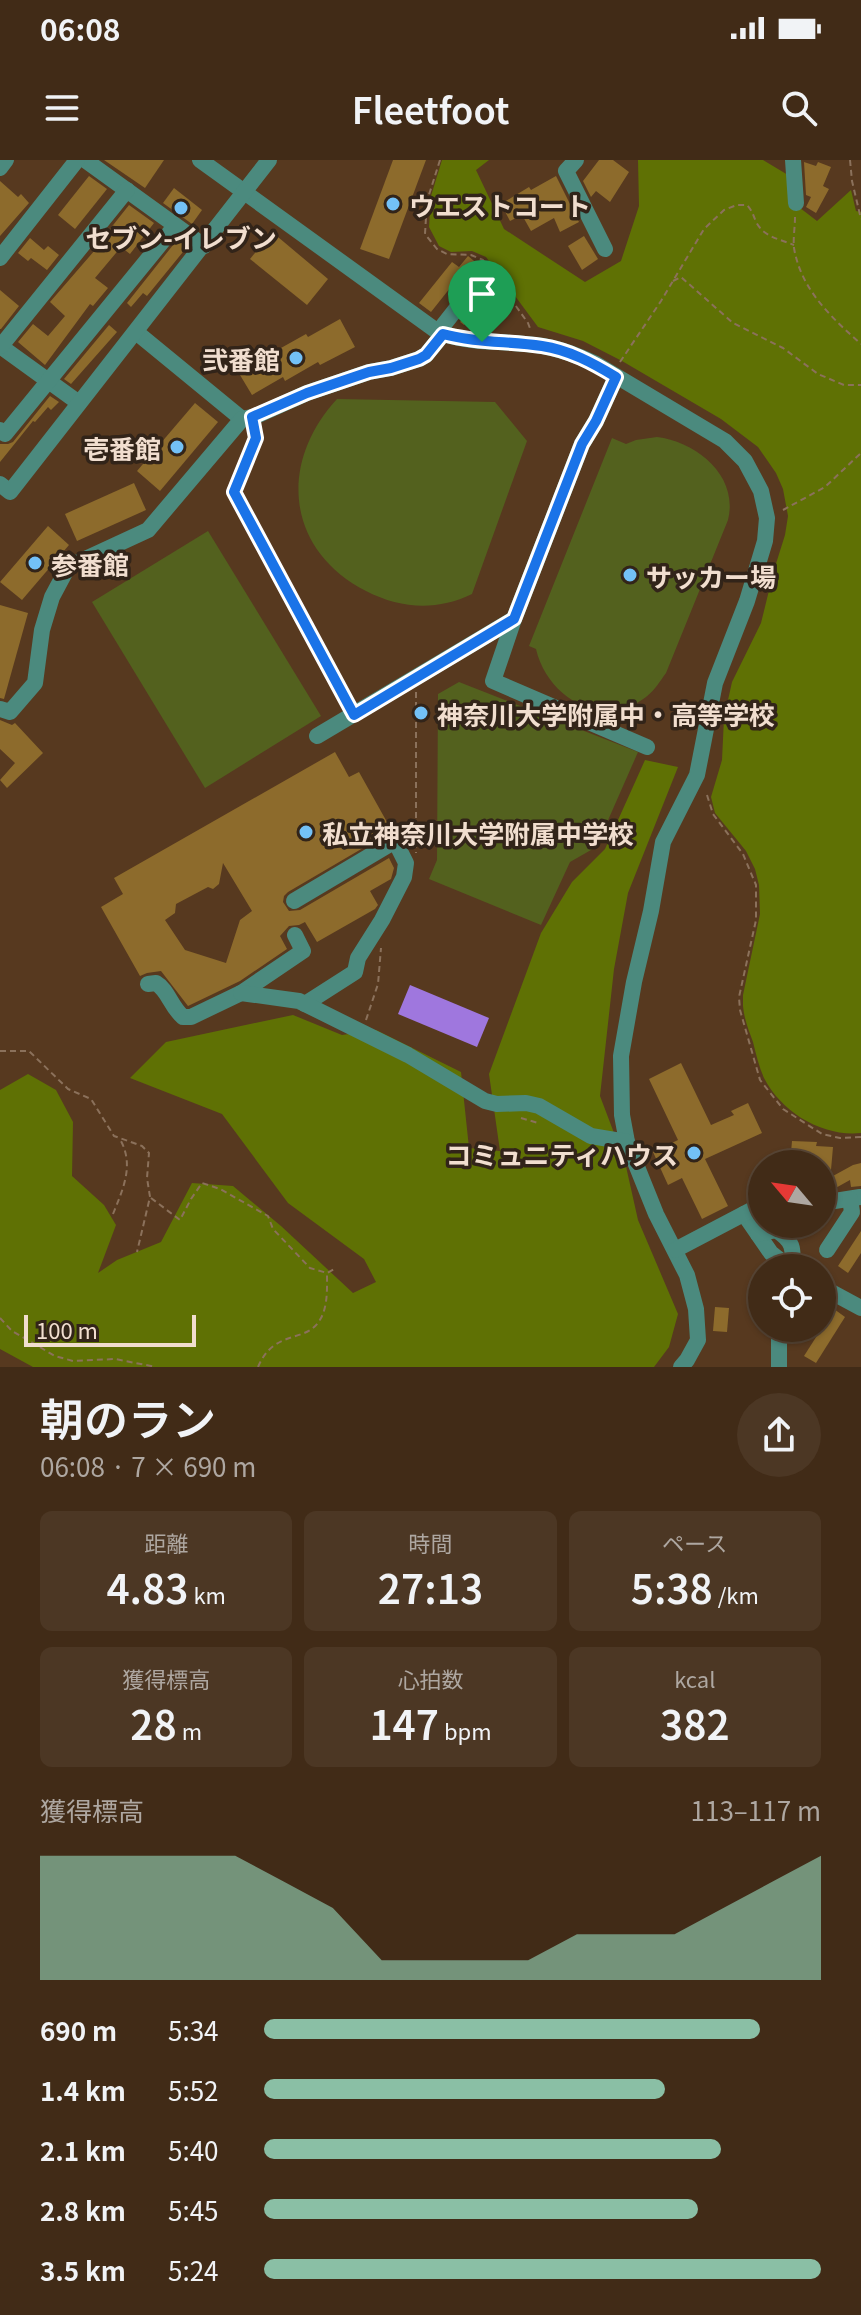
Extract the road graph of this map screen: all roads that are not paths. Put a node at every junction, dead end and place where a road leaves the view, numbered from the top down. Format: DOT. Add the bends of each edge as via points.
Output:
graph roads {
  1 [pos="6,160"];
  2 [pos="77,160"];
  3 [pos="85,160"];
  4 [pos="200,160"];
  5 [pos="269,160"];
  6 [pos="576,160"];
  7 [pos="793,160"];
  8 [pos="0,168"];
  9 [pos="127,190"];
  10 [pos="245,192"];
  11 [pos="796,206"];
  12 [pos="175,226"];
  13 [pos="204,246"];
  14 [pos="605,249"];
  15 [pos="0,258"];
  16 [pos="471,290"];
  17 [pos="136,332"];
  18 [pos="440,333"];
  19 [pos="1,346"];
  20 [pos="618,369"];
  21 [pos="47,379"];
  22 [pos="79,403"];
  23 [pos="247,418"];
  24 [pos="0,430"];
  25 [pos="3,493"];
  26 [pos="514,619"];
  27 [pos="0,709"];
  28 [pos="317,736"];
  29 [pos="647,747"];
  30 [pos="294,901"];
  31 [pos="295,935"];
  32 [pos="148,984"];
  33 [pos="241,993"];
  34 [pos="305,1004"];
  35 [pos="627,1142"];
  36 [pos="856,1198"];
  37 [pos="836,1201"];
  38 [pos="748,1212"];
  39 [pos="744,1214"];
  40 [pos="675,1250"];
  41 [pos="827,1250"];
  42 [pos="774,1254"];
  43 [pos="836,1295"];
  44 [pos="861,1308"];
  45 [pos="779,1342"];
  46 [pos="681,1367"];
  47 [pos="779,1367"];
  1 -- 8 [label="street"];
  2 -- 15 [label="street"];
  3 -- 9 [label="street"];
  4 -- 10 [label="street"];
  5 -- 10 [label="street"];
  6 -- 14 [label="street" via="566,171"];
  7 -- 11 [label="street"];
  9 -- 12 [label="street"];
  9 -- 19 [label="street"];
  10 -- 13 [label="street"];
  10 -- 18 [label="street"];
  12 -- 13 [label="street"];
  12 -- 21 [label="street"];
  13 -- 17 [label="street"];
  16 -- 18 [label="street"];
  17 -- 22 [label="street"];
  17 -- 23 [label="street"];
  18 -- 20 [label="street" via="558,349"];
  18 -- 23 [label="street" via="419,359 332,384"];
  19 -- 21 [label="street"];
  20 -- 26 [label="street" via="582,444"];
  20 -- 35 [label="street" via="725,441 745,461 761,491 767,518 747,601 715,683 697,775 663,842 621,1056"];
  21 -- 22 [label="street"];
  21 -- 24 [label="street" via="5,434"];
  22 -- 25 [label="street"];
  23 -- 27 [label="street" via="148,530 68,567 42,630 35,683 10,712"];
  26 -- 28 [label="street"];
  26 -- 29 [label="street" via="493,681"];
  30 -- 34 [label="street" via="395,841 406,863 404,877 355,972"];
  31 -- 33 [label="street" via="303,951"];
  32 -- 33 [label="street" via="162,986 183,1017"];
  33 -- 34 [label="street"];
  34 -- 35 [label="street" via="485,1101 539,1106 591,1136"];
  35 -- 40 [label="street"];
  36 -- 37 [label="street"];
  36 -- 41 [label="street"];
  38 -- 39 [label="street"];
  39 -- 40 [label="street"];
  39 -- 42 [label="street"];
  40 -- 46 [label="street" via="687,1275 698,1324 698,1340"];
  43 -- 44 [label="street"];
  45 -- 47 [label="street"];
}
